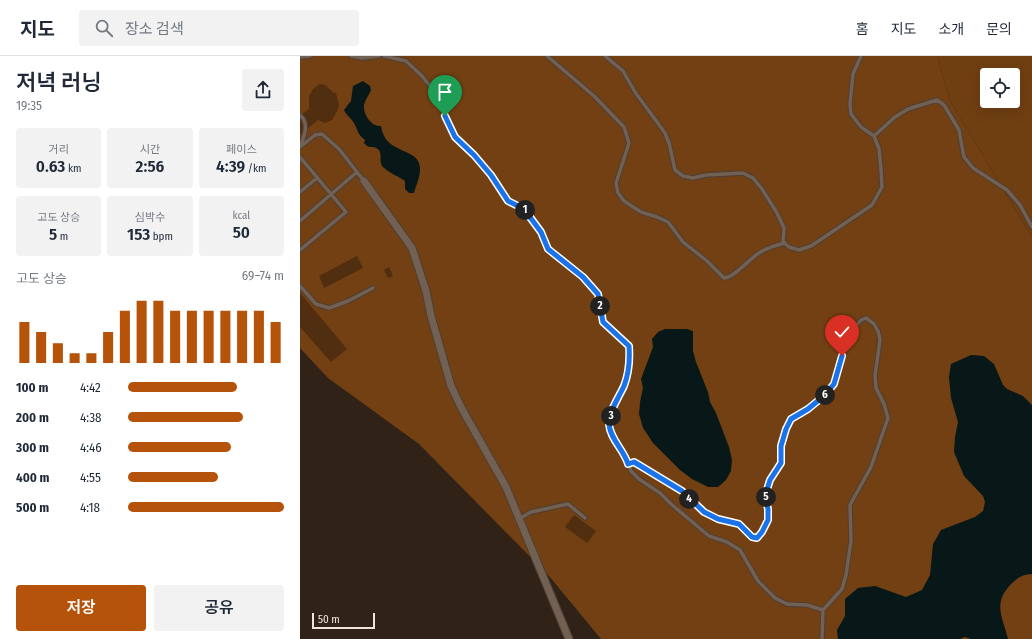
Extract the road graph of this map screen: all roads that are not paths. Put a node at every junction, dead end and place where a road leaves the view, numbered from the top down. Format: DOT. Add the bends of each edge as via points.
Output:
graph roads {
  1 [pos="310,56"];
  2 [pos="351,56"];
  3 [pos="379,56"];
  4 [pos="384,56"];
  5 [pos="547,56"];
  6 [pos="604,56"];
  7 [pos="861,56"];
  8 [pos="300,57"];
  9 [pos="300,115"];
  10 [pos="874,136"];
  11 [pos="300,146"];
  12 [pos="300,160"];
  13 [pos="357,172"];
  14 [pos="317,178"];
  15 [pos="364,181"];
  16 [pos="300,192"];
  17 [pos="331,195"];
  18 [pos="300,221"];
  19 [pos="1032,228"];
  20 [pos="785,243"];
  21 [pos="300,250"];
  22 [pos="300,286"];
  23 [pos="373,288"];
  24 [pos="628,464"];
  25 [pos="585,518"];
  26 [pos="519,519"];
  27 [pos="823,610"];
  28 [pos="569,639"];
  29 [pos="822,639"];
  1 -- 8 [label="lane"];
  2 -- 3 [label="lane"];
  4 -- 24 [label="lane" via="406,60 422,76 439,97 455,137 491,175 508,201 524,209 541,232 548,249 583,277 598,294 603,322 629,346 630,364 609,424"];
  5 -- 20 [label="lane" via="594,96 624,127 629,143 616,183 618,193 624,201 640,212 668,222 683,242 724,278 732,275 759,253"];
  6 -- 20 [label="lane" via="623,71 664,133 675,170 683,176 693,178 743,174 753,178 777,213 784,228"];
  7 -- 10 [label="lane" via="853,74 851,114 861,127"];
  9 -- 11 [label="lane" via="304,119 306,132"];
  10 -- 19 [label="lane" via="908,109 937,100 944,104 959,130 964,157 973,168 1008,190 1020,205"];
  10 -- 20 [label="lane" via="879,149 882,187 872,205 811,246 799,250"];
  11 -- 13 [label="lane" via="315,134 322,134 339,149"];
  12 -- 14 [label="lane"];
  13 -- 15 [label="lane"];
  13 -- 17 [label="lane"];
  14 -- 16 [label="lane"];
  14 -- 17 [label="lane"];
  15 -- 26 [label="street" via="412,248 451,386 506,488"];
  17 -- 18 [label="lane"];
  17 -- 21 [label="lane" via="346,212"];
  22 -- 23 [label="lane" via="316,304 329,308"];
  24 -- 27 [label="lane" via="639,479 660,493 709,536 740,550 758,581 775,598 786,604 807,605"];
  24 -- 27 [label="lane" via="634,462 682,491 704,512 718,519 739,524 752,537 757,538 768,520 765,496 770,480 781,463 781,446 786,429 791,419 814,404 834,384 848,336 861,320 866,318 874,324 880,340 874,376 888,418 871,467 850,505 851,541 842,589"];
  25 -- 26 [label="lane" via="568,504 531,512"];
  26 -- 28 [label="street"];
  27 -- 29 [label="lane"];
}
